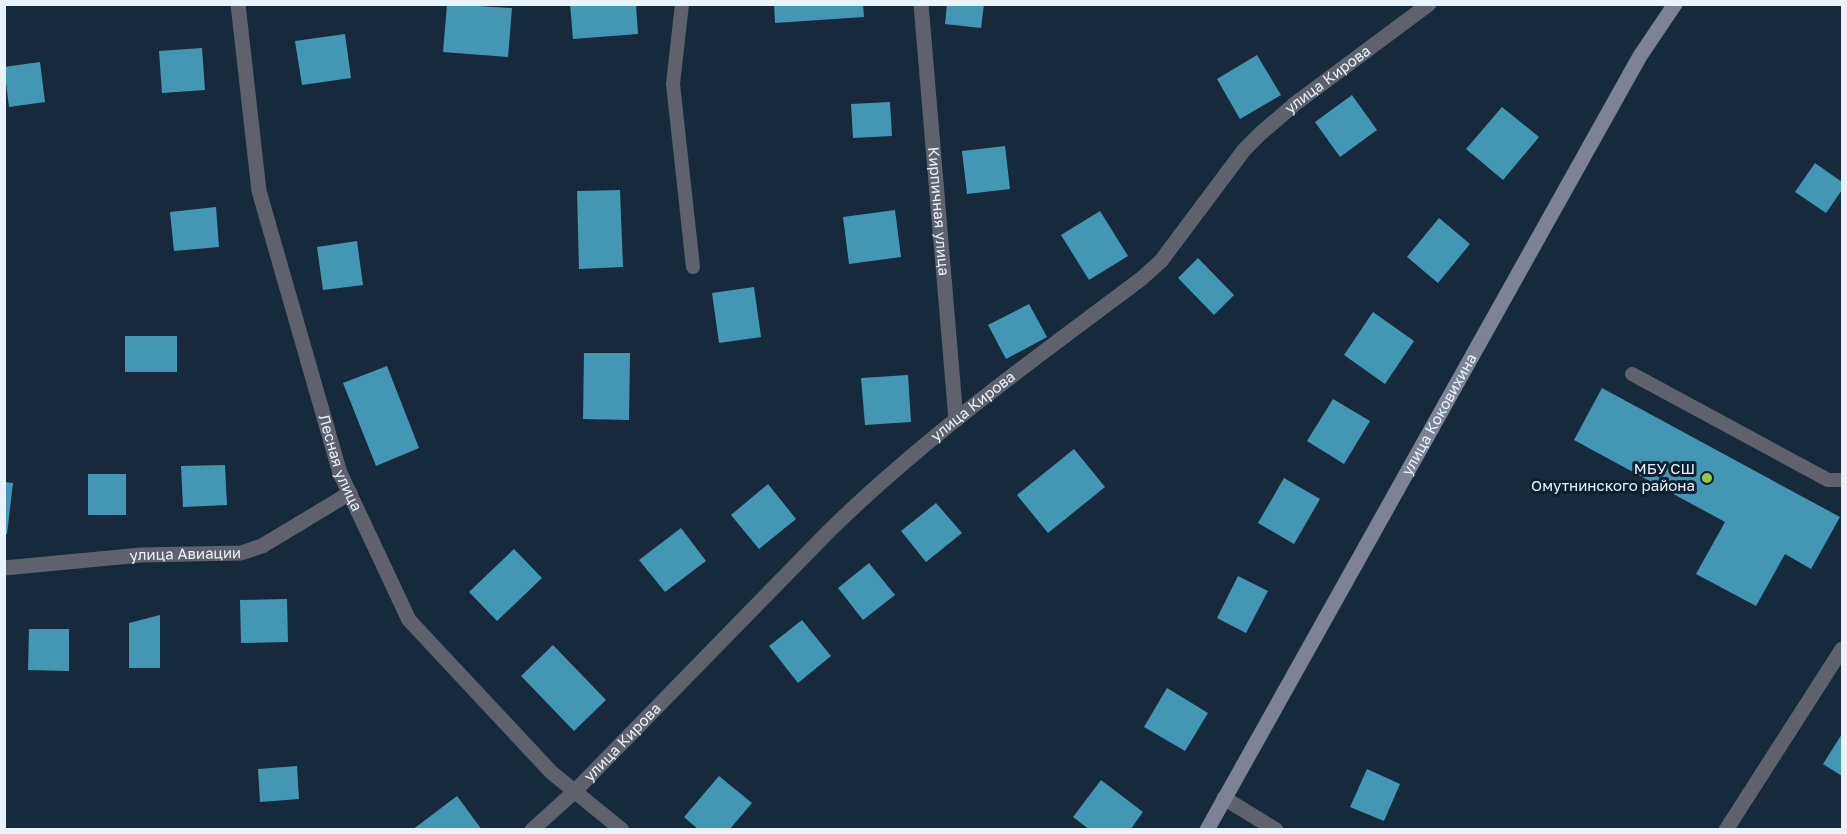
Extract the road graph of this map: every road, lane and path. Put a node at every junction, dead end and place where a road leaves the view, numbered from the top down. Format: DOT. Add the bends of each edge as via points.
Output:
graph roads {
  1 [pos="238,4"];
  2 [pos="682,4"];
  3 [pos="921,4"];
  4 [pos="1429,4"];
  5 [pos="1675,4"];
  6 [pos="693,267"];
  7 [pos="1632,374"];
  8 [pos="956,420"];
  9 [pos="1842,480"];
  10 [pos="350,493"];
  11 [pos="4,567"];
  12 [pos="1842,649"];
  13 [pos="575,791"];
  14 [pos="1224,798"];
  15 [pos="532,830"];
  16 [pos="622,830"];
  17 [pos="1207,830"];
  18 [pos="1276,830"];
  19 [pos="1726,830"];
  1 -- 10 [label="street, Лесная улица" via="259,191 340,473"];
  2 -- 6 [label="lane" via="673,84"];
  3 -- 8 [label="street, Кирпичная улица"];
  4 -- 8 [label="street, улица Кирова" via="1255,139 1161,261 1141,279"];
  5 -- 14 [label="street, улица Коковихина" via="1640,56"];
  7 -- 9 [label="lane" via="1828,480"];
  8 -- 13 [label="street, улица Кирова" via="836,523"];
  10 -- 11 [label="street, улица Авиации" via="262,546 242,553 141,555"];
  10 -- 13 [label="street, Лесная улица" via="409,620 551,772"];
  12 -- 19 [label="street"];
  13 -- 15 [label="street, улица Кирова"];
  13 -- 16 [label="street, Лесная улица"];
  14 -- 17 [label="street, улица Коковихина"];
  14 -- 18 [label="street"];
}
